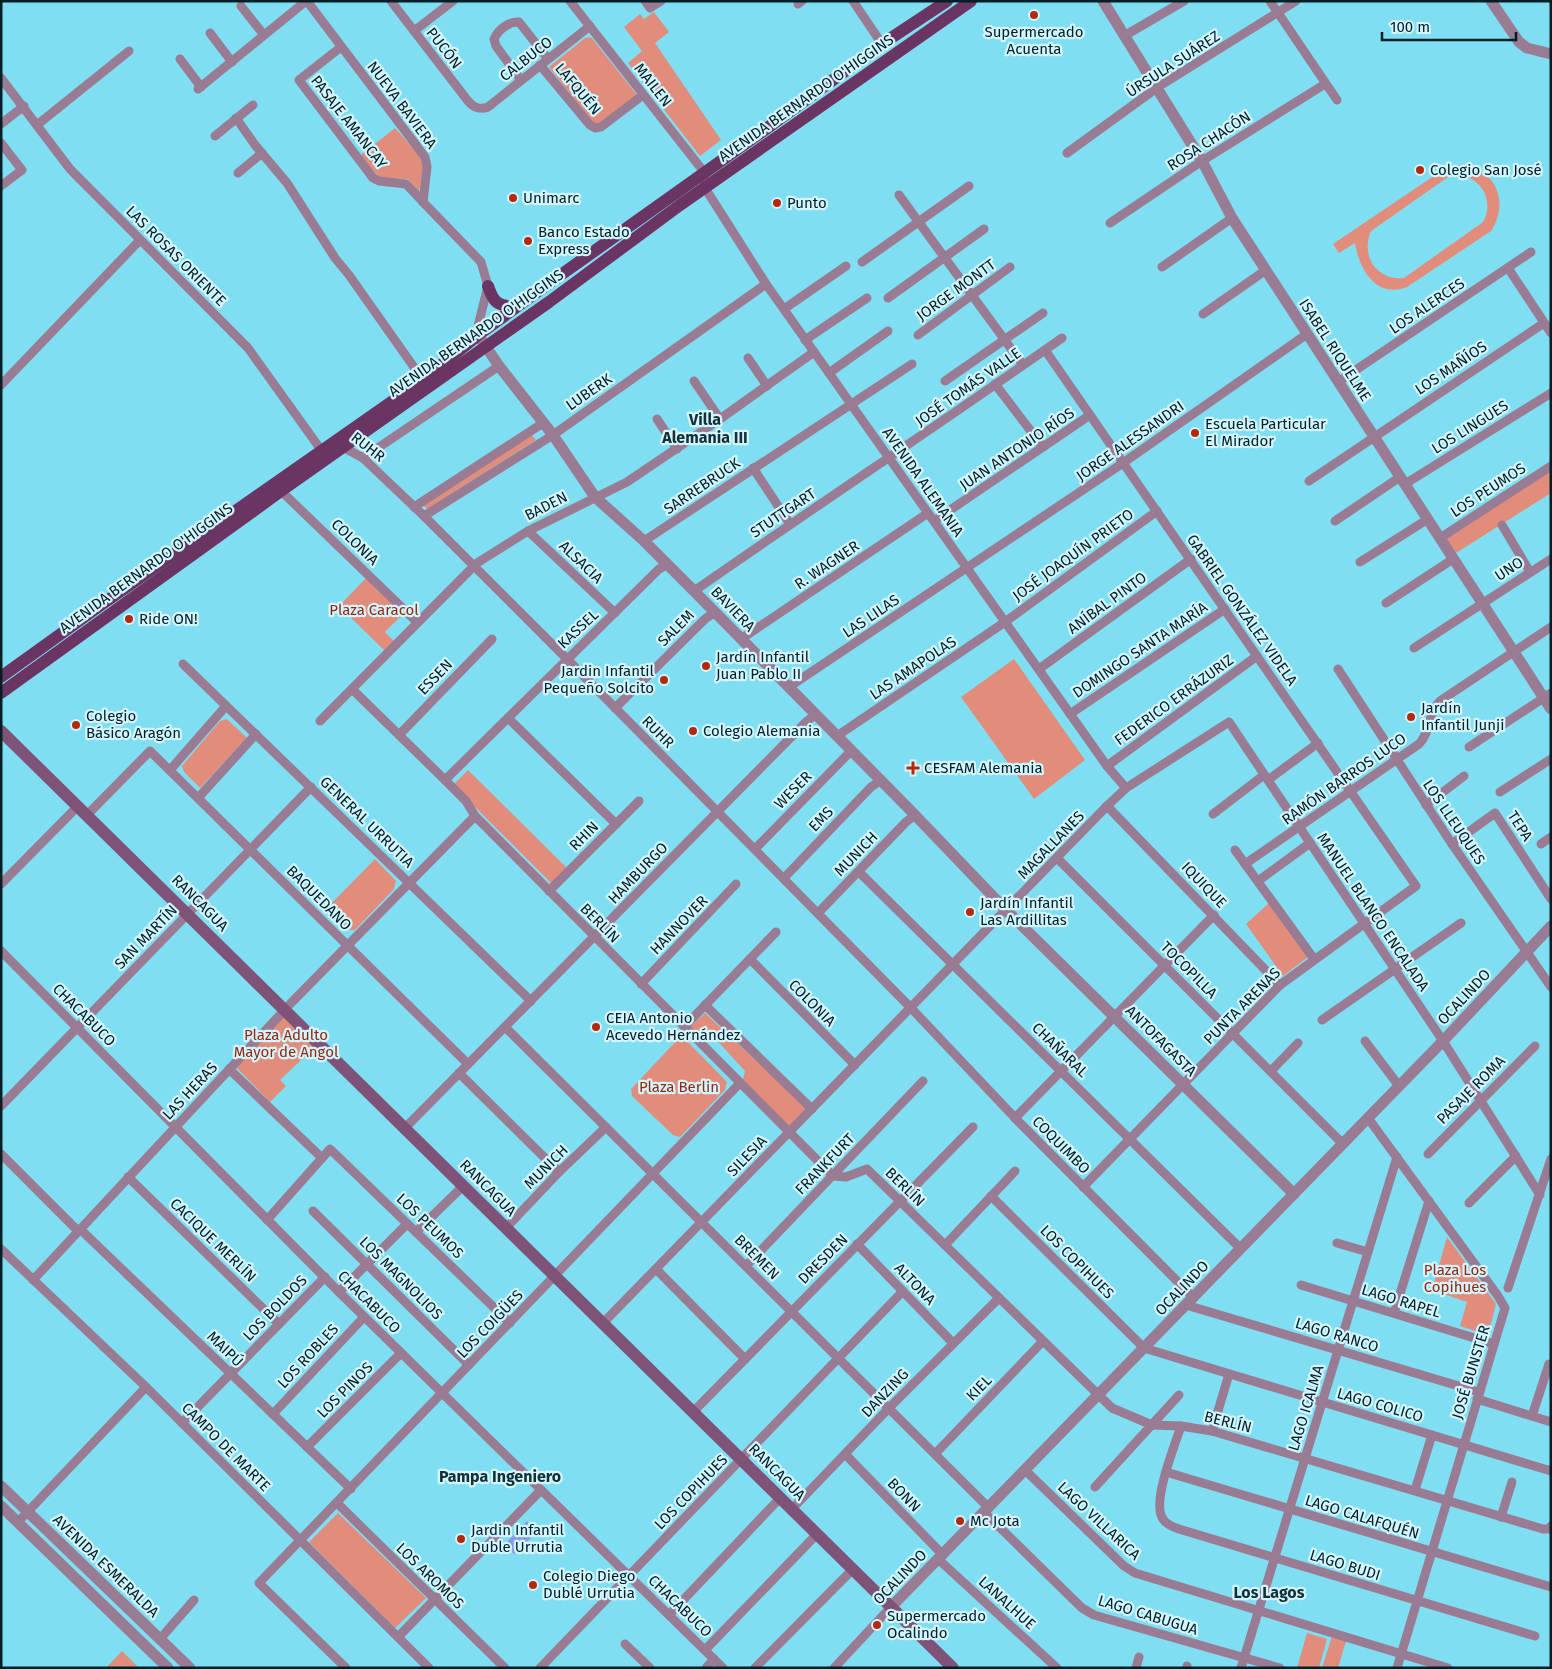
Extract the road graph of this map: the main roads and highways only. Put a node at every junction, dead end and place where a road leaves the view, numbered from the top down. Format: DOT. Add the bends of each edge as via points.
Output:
graph roads {
  1 [pos="947,1"];
  2 [pos="971,1"];
  3 [pos="924,34"];
  4 [pos="882,44"];
  5 [pos="840,93"];
  6 [pos="589,256"];
  7 [pos="597,267"];
  8 [pos="488,286"];
  9 [pos="515,308"];
  10 [pos="340,443"];
  11 [pos="277,488"];
  12 [pos="1,676"];
  13 [pos="1,693"];
  14 [pos="1,731"];
  15 [pos="952,1668"];
  1 -- 4 [label="main road, AVENIDA BERNARDO O'HIGGINS"];
  2 -- 3 [label="main road, AVENIDA BERNARDO O'HIGGINS"];
  3 -- 4 [label="main road" via="917,34 896,49"];
  3 -- 5 [label="main road, AVENIDA BERNARDO O'HIGGINS"];
  4 -- 5 [label="main road" via="877,62 844,86"];
  4 -- 6 [label="main road, AVENIDA BERNARDO O'HIGGINS"];
  5 -- 7 [label="main road, AVENIDA BERNARDO O'HIGGINS"];
  6 -- 7 [label="main road"];
  6 -- 9 [label="main road, AVENIDA BERNARDO O'HIGGINS"];
  7 -- 10 [label="main road, AVENIDA BERNARDO O'HIGGINS"];
  8 -- 9 [label="main road" via="493,300"];
  9 -- 10 [label="main road, AVENIDA BERNARDO O'HIGGINS"];
  10 -- 11 [label="main road, AVENIDA BERNARDO O'HIGGINS"];
  11 -- 12 [label="main road, AVENIDA BERNARDO O'HIGGINS"];
  11 -- 13 [label="main road, AVENIDA BERNARDO O'HIGGINS"];
  14 -- 15 [label="main road, RANCAGUA"];
}
